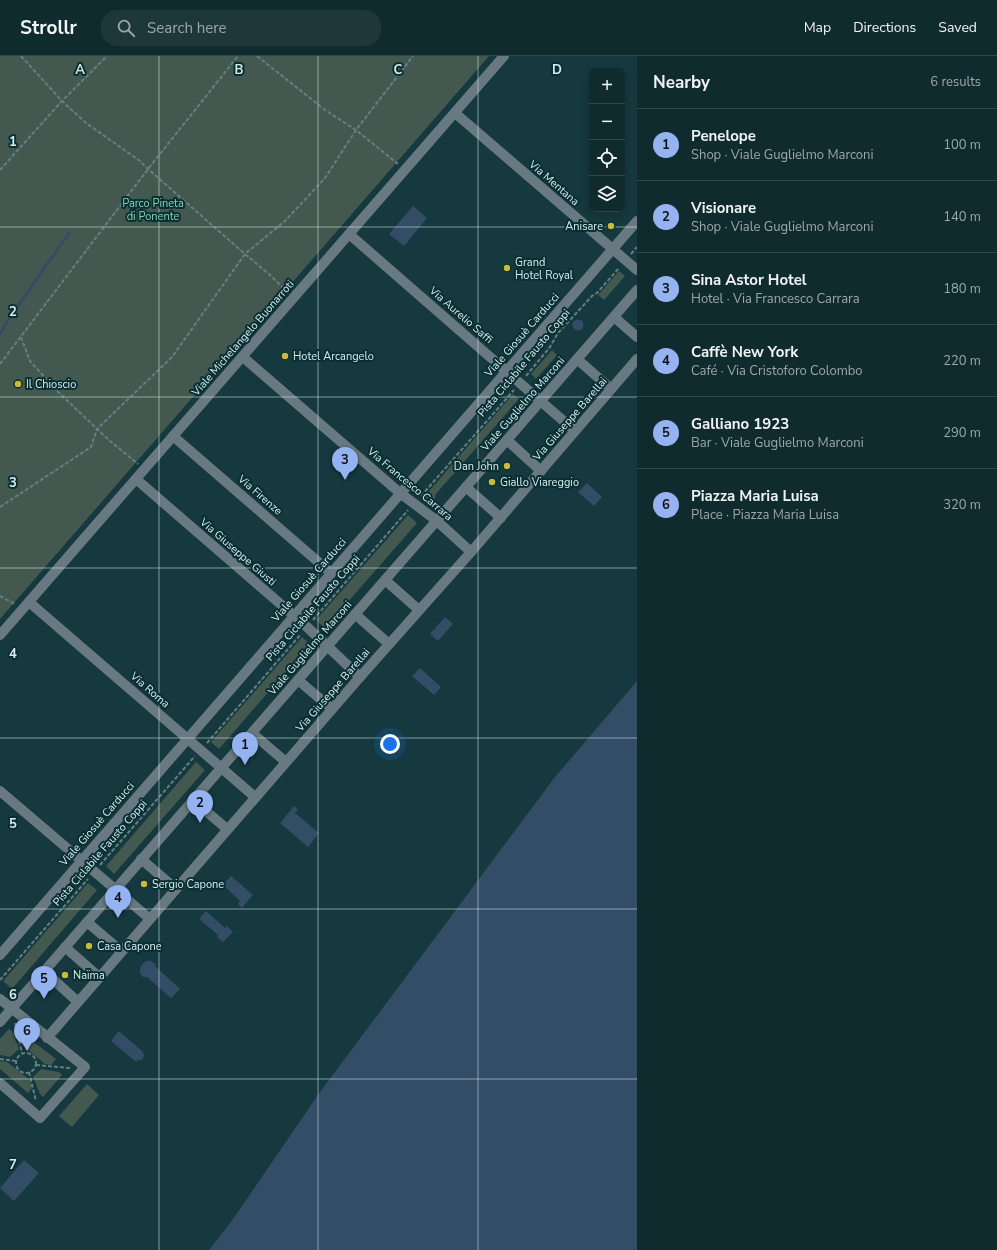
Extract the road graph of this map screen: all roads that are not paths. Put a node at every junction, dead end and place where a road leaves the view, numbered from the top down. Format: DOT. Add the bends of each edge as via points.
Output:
graph roads {
  1 [pos="504,56"];
  2 [pos="455,113"];
  3 [pos="637,221"];
  4 [pos="349,234"];
  5 [pos="612,250"];
  6 [pos="637,270"];
  7 [pos="637,290"];
  8 [pos="614,317"];
  9 [pos="637,337"];
  10 [pos="243,357"];
  11 [pos="577,359"];
  12 [pos="637,359"];
  13 [pos="507,371"];
  14 [pos="611,389"];
  15 [pos="541,401"];
  16 [pos="575,431"];
  17 [pos="174,436"];
  18 [pos="507,440"];
  19 [pos="541,471"];
  20 [pos="136,479"];
  21 [pos="466,487"];
  22 [pos="400,493"];
  23 [pos="501,518"];
  24 [pos="437,521"];
  25 [pos="471,552"];
  26 [pos="331,573"];
  27 [pos="385,580"];
  28 [pos="29,602"];
  29 [pos="420,610"];
  30 [pos="355,614"];
  31 [pos="293,616"];
  32 [pos="0,636"];
  33 [pos="389,644"];
  34 [pos="327,646"];
  35 [pos="360,677"];
  36 [pos="298,680"];
  37 [pos="332,709"];
  38 [pos="252,733"];
  39 [pos="187,738"];
  40 [pos="286,762"];
  41 [pos="222,768"];
  42 [pos="0,791"];
  43 [pos="255,797"];
  44 [pos="193,800"];
  45 [pos="227,829"];
  46 [pos="141,859"];
  47 [pos="82,861"];
  48 [pos="176,889"];
  49 [pos="115,890"];
  50 [pos="150,919"];
  51 [pos="87,922"];
  52 [pos="64,947"];
  53 [pos="121,951"];
  54 [pos="0,955"];
  55 [pos="44,971"];
  56 [pos="99,977"];
  57 [pos="0,999"];
  58 [pos="78,1002"];
  59 [pos="11,1009"];
  60 [pos="0,1022"];
  61 [pos="47,1038"];
  62 [pos="0,1083"];
  1 -- 2 [label="street, Viale Michelangelo Buonarroti"];
  2 -- 4 [label="street, Viale Michelangelo Buonarroti"];
  2 -- 5 [label="street, Via Mentana"];
  3 -- 5 [label="street, Viale Giosuè Carducci"];
  4 -- 10 [label="street, Viale Michelangelo Buonarroti"];
  4 -- 13 [label="street, Via Aurelio Saffi"];
  5 -- 6 [label="street, Via Mentana"];
  5 -- 13 [label="street, Viale Giosuè Carducci"];
  7 -- 8 [label="street, Viale Guglielmo Marconi"];
  8 -- 9 [label="street"];
  8 -- 11 [label="street, Viale Guglielmo Marconi"];
  10 -- 17 [label="street, Viale Michelangelo Buonarroti"];
  10 -- 22 [label="street, Via Francesco Carrara"];
  11 -- 14 [label="street"];
  11 -- 15 [label="street, Viale Guglielmo Marconi"];
  12 -- 14 [label="street, Via Giuseppe Barellai"];
  13 -- 15 [label="street, Via Aurelio Saffi"];
  13 -- 22 [label="street, Viale Giosuè Carducci"];
  14 -- 16 [label="street, Via Giuseppe Barellai"];
  15 -- 16 [label="street, Via Aurelio Saffi"];
  15 -- 18 [label="street, Viale Guglielmo Marconi"];
  16 -- 19 [label="street, Via Giuseppe Barellai"];
  17 -- 20 [label="street, Viale Michelangelo Buonarroti"];
  17 -- 26 [label="street, Via Firenze"];
  18 -- 19 [label="street"];
  18 -- 21 [label="street, Viale Guglielmo Marconi"];
  19 -- 23 [label="street, Via Giuseppe Barellai"];
  20 -- 28 [label="street, Viale Michelangelo Buonarroti"];
  20 -- 31 [label="street, Via Giuseppe Giusti"];
  21 -- 23 [label="street"];
  21 -- 24 [label="street, Viale Guglielmo Marconi"];
  22 -- 24 [label="street, Via Francesco Carrara"];
  22 -- 26 [label="street, Viale Giosuè Carducci"];
  23 -- 25 [label="street, Via Giuseppe Barellai"];
  24 -- 25 [label="street, Via Francesco Carrara"];
  24 -- 27 [label="street, Viale Guglielmo Marconi"];
  25 -- 29 [label="street, Via Giuseppe Barellai"];
  26 -- 31 [label="street, Viale Giosuè Carducci"];
  27 -- 29 [label="street"];
  27 -- 30 [label="street, Viale Guglielmo Marconi"];
  28 -- 32 [label="street, Viale Michelangelo Buonarroti"];
  28 -- 39 [label="street, Via Roma"];
  29 -- 33 [label="street, Via Giuseppe Barellai"];
  30 -- 33 [label="street"];
  30 -- 34 [label="street, Viale Guglielmo Marconi"];
  31 -- 34 [label="street, Via Giuseppe Giusti"];
  31 -- 39 [label="street, Viale Giosuè Carducci"];
  33 -- 35 [label="street, Via Giuseppe Barellai"];
  34 -- 35 [label="street, Via Giuseppe Giusti"];
  34 -- 36 [label="street, Viale Guglielmo Marconi"];
  35 -- 37 [label="street, Via Giuseppe Barellai"];
  36 -- 37 [label="street"];
  36 -- 38 [label="street, Viale Guglielmo Marconi"];
  37 -- 40 [label="street, Via Giuseppe Barellai"];
  38 -- 40 [label="street"];
  38 -- 41 [label="street, Viale Guglielmo Marconi"];
  39 -- 41 [label="street, Via Roma"];
  39 -- 47 [label="street, Viale Giosuè Carducci"];
  40 -- 43 [label="street, Via Giuseppe Barellai"];
  41 -- 43 [label="street, Via Roma"];
  41 -- 44 [label="street, Viale Guglielmo Marconi"];
  42 -- 47 [label="street"];
  43 -- 45 [label="street, Via Giuseppe Barellai"];
  44 -- 45 [label="street"];
  44 -- 46 [label="street, Viale Guglielmo Marconi"];
  45 -- 48 [label="street, Via Giuseppe Barellai"];
  46 -- 48 [label="street"];
  46 -- 49 [label="street, Viale Guglielmo Marconi"];
  47 -- 49 [label="street"];
  47 -- 54 [label="street, Viale Giosuè Carducci"];
  48 -- 50 [label="street, Via Giuseppe Barellai"];
  49 -- 50 [label="street"];
  49 -- 51 [label="street, Viale Guglielmo Marconi"];
  50 -- 53 [label="street, Via Giuseppe Barellai"];
  51 -- 52 [label="street, Viale Guglielmo Marconi"];
  51 -- 53 [label="street"];
  52 -- 55 [label="street, Viale Guglielmo Marconi"];
  52 -- 56 [label="street"];
  53 -- 56 [label="street, Via Giuseppe Barellai"];
  55 -- 58 [label="street"];
  55 -- 59 [label="street, Viale Guglielmo Marconi"];
  56 -- 58 [label="street, Via Giuseppe Barellai"];
  57 -- 59 [label="street"];
  58 -- 61 [label="street, Via Giuseppe Barellai"];
  59 -- 60 [label="street, Viale Guglielmo Marconi"];
  59 -- 61 [label="street"];
  61 -- 62 [label="street" via="85,1068 40,1118"];
}
